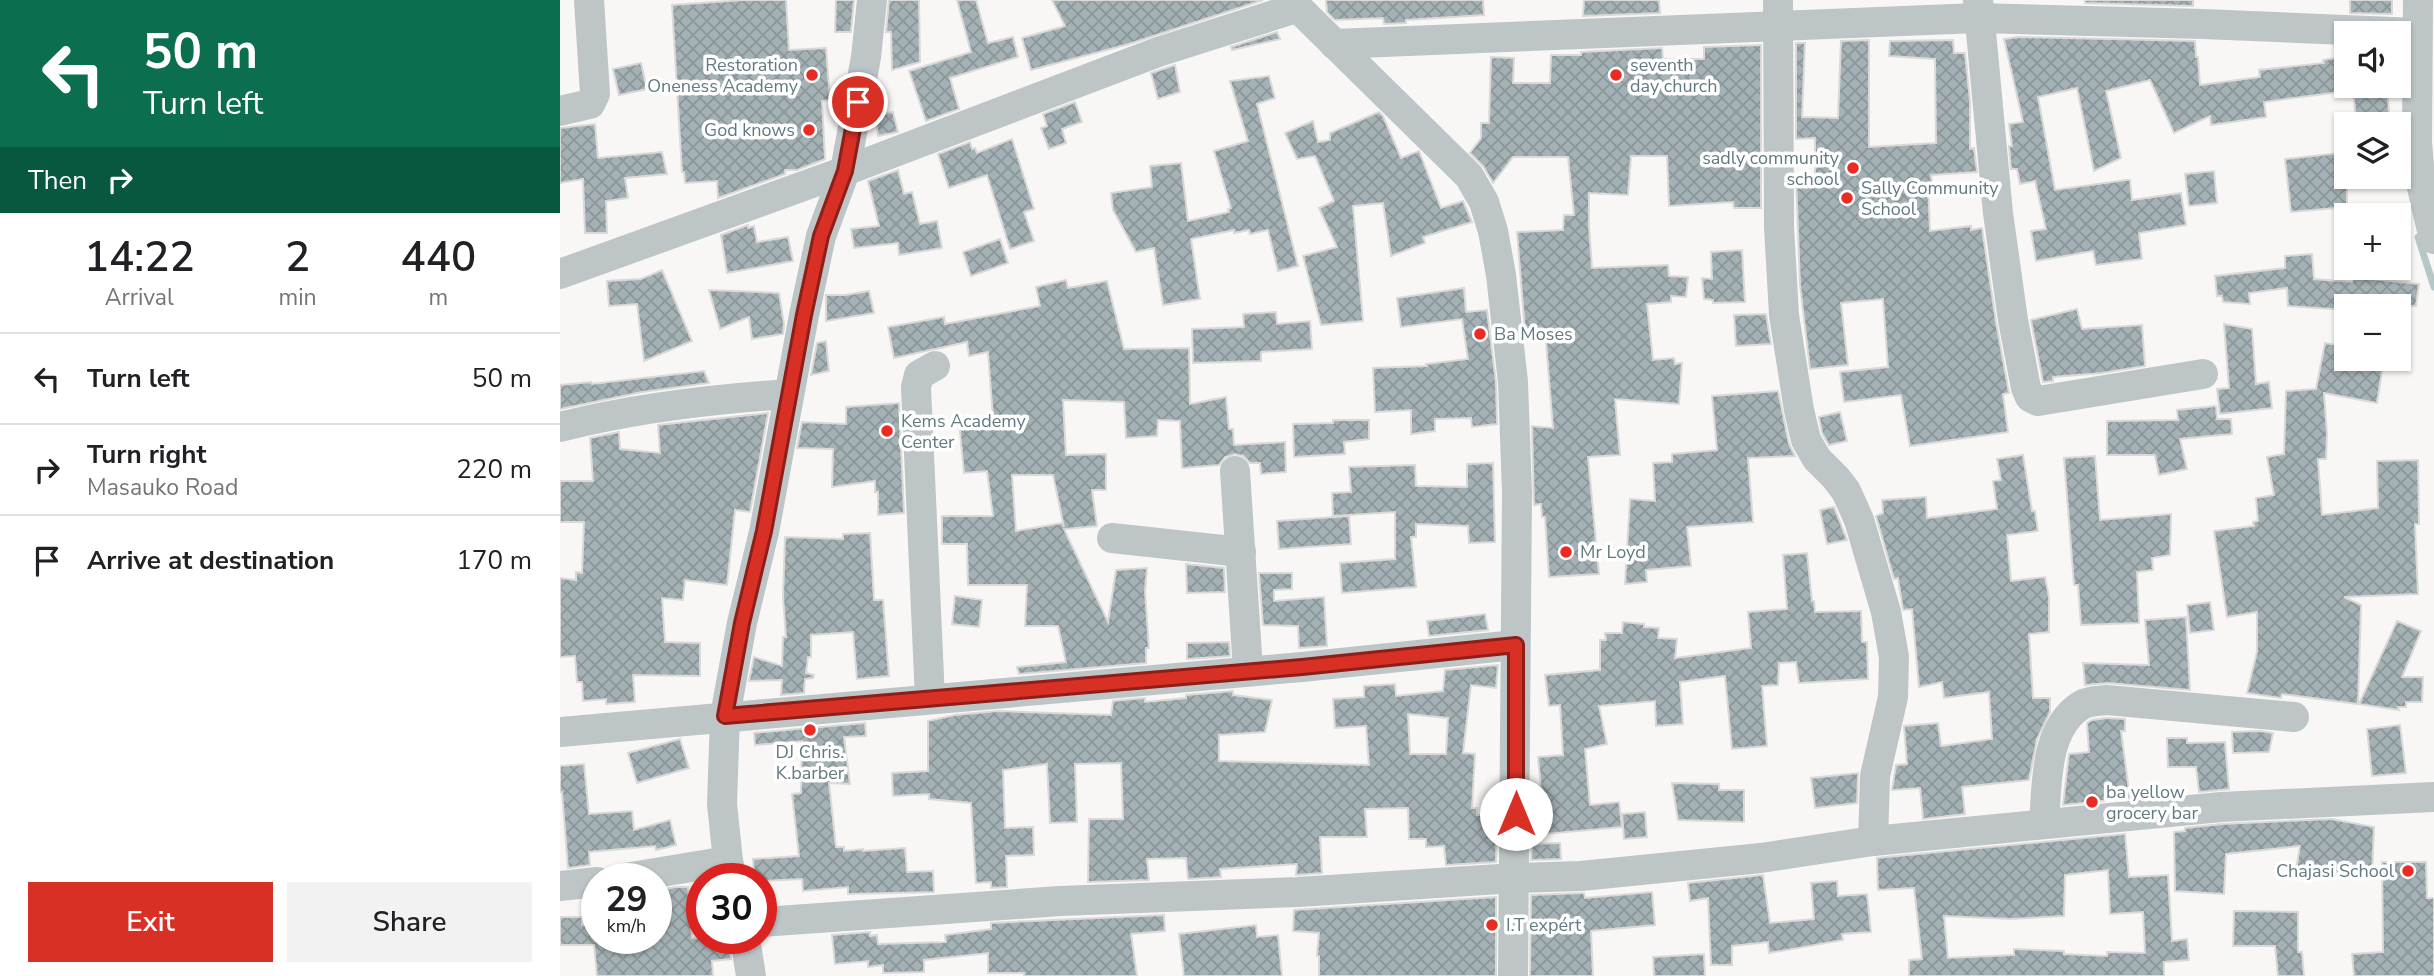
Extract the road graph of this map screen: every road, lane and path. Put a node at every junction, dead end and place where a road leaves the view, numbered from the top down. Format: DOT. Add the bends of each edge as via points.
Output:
graph roads {
  1 [pos="589,0"];
  2 [pos="872,0"];
  3 [pos="2418,0"];
  4 [pos="1293,4"];
  5 [pos="1978,9"];
  6 [pos="1778,13"];
  7 [pos="2417,33"];
  8 [pos="1334,44"];
  9 [pos="560,111"];
  10 [pos="845,171"];
  11 [pos="2427,180"];
  12 [pos="2434,239"];
  13 [pos="560,274"];
  14 [pos="935,366"];
  15 [pos="2203,374"];
  16 [pos="789,394"];
  17 [pos="560,427"];
  18 [pos="1235,471"];
  19 [pos="1111,538"];
  20 [pos="1241,552"];
  21 [pos="1516,645"];
  22 [pos="1248,670"];
  23 [pos="930,699"];
  24 [pos="725,716"];
  25 [pos="2294,717"];
  26 [pos="560,732"];
  27 [pos="2434,797"];
  28 [pos="2044,824"];
  29 [pos="1872,841"];
  30 [pos="729,863"];
  31 [pos="1515,878"];
  32 [pos="581,884"];
  33 [pos="560,886"];
  34 [pos="777,921"];
  35 [pos="748,954"];
  36 [pos="751,976"];
  37 [pos="1513,976"];
  1 -- 9 [label="street" via="595,94 590,104"];
  2 -- 10 [label="street"];
  3 -- 7 [label="street"];
  4 -- 8 [label="street"];
  4 -- 10 [label="street"];
  5 -- 6 [label="street"];
  5 -- 7 [label="street"];
  5 -- 15 [label="street" via="1998,213 2029,397 2038,401"];
  6 -- 8 [label="street"];
  6 -- 29 [label="street" via="1782,290 1798,410 1806,440 1846,491 1859,520 1894,657 1893,697 1875,776"];
  7 -- 11 [label="street" via="2417,142"];
  8 -- 21 [label="street" via="1469,176 1485,202 1501,275 1513,382"];
  10 -- 13 [label="street"];
  10 -- 16 [label="street" via="821,236"];
  11 -- 12 [label="street"];
  14 -- 23 [label="street" via="919,375 916,387"];
  16 -- 17 [label="street" via="648,408"];
  16 -- 24 [label="street"];
  18 -- 20 [label="street"];
  19 -- 20 [label="street"];
  20 -- 22 [label="street"];
  21 -- 22 [label="street"];
  21 -- 31 [label="street"];
  22 -- 23 [label="street"];
  23 -- 24 [label="street"];
  24 -- 26 [label="street"];
  24 -- 30 [label="street" via="722,804"];
  25 -- 28 [label="street" via="2107,700 2081,704 2063,723 2053,744"];
  27 -- 28 [label="street" via="2221,807"];
  28 -- 29 [label="street"];
  29 -- 31 [label="street" via="1641,871"];
  31 -- 34 [label="street"];
  31 -- 37 [label="street"];
  32 -- 33 [label="street"];
  35 -- 36 [label="street"];
}
